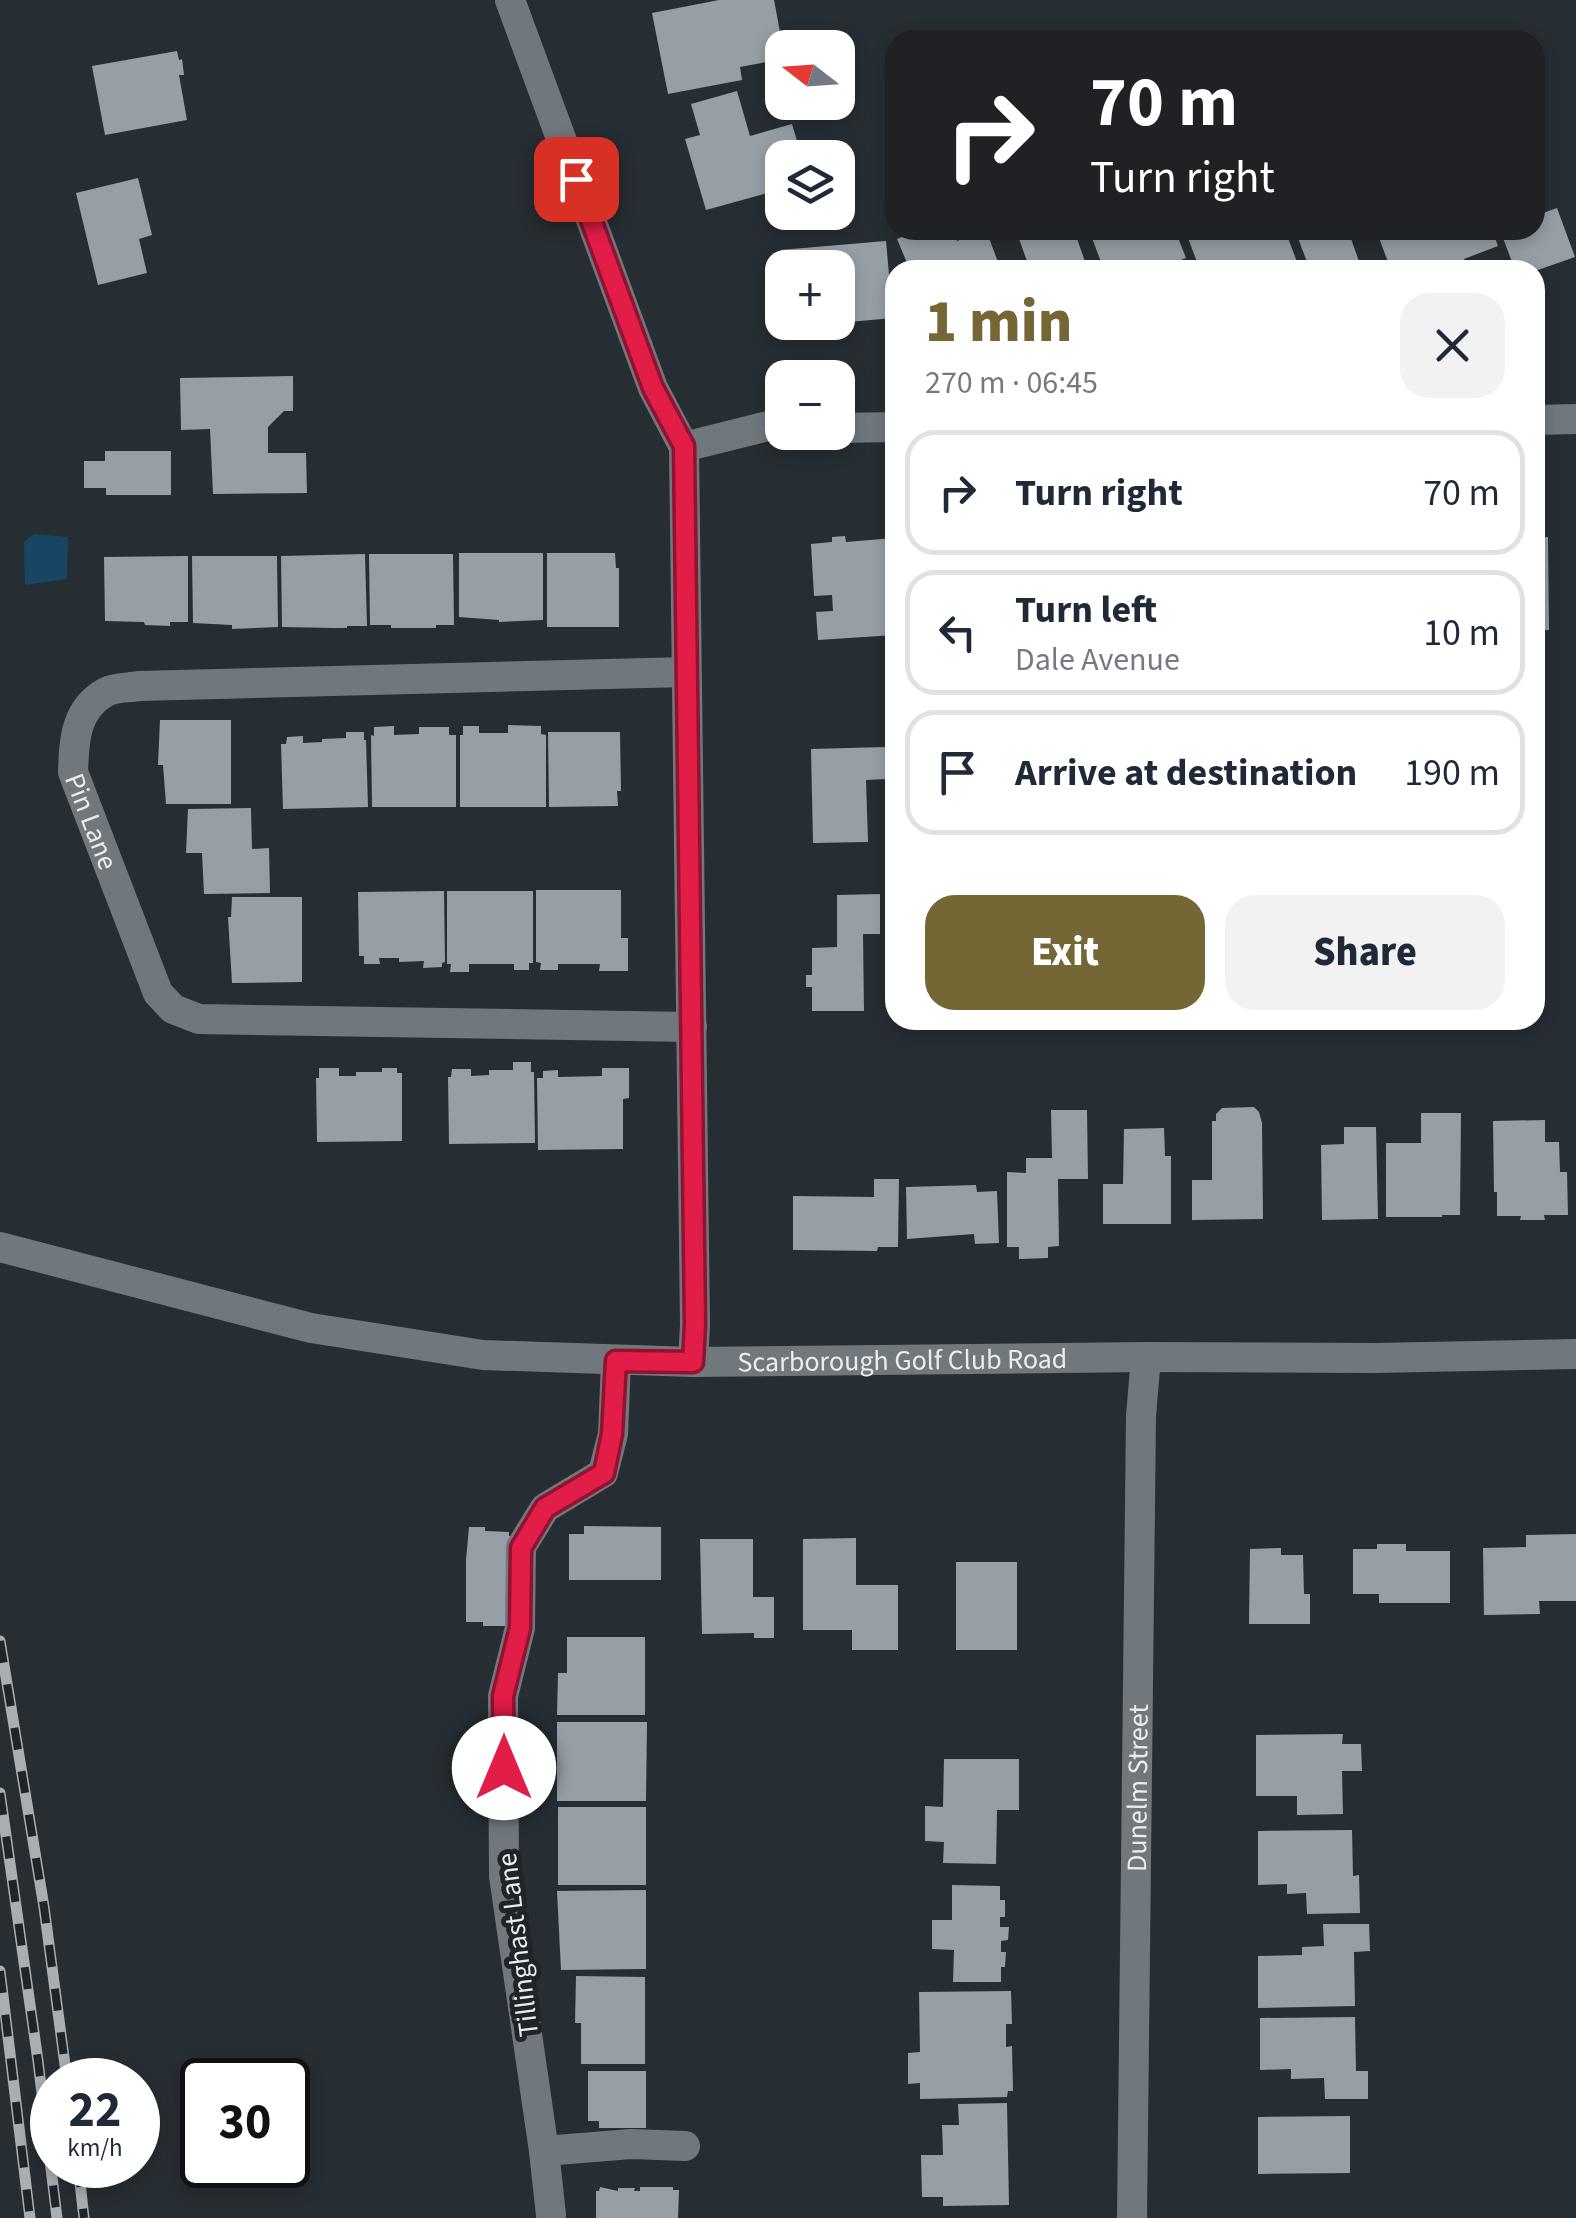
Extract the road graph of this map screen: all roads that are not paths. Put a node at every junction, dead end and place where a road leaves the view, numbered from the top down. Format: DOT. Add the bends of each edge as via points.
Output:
graph roads {
  1 [pos="510,0"];
  2 [pos="1576,419"];
  3 [pos="1545,420"];
  4 [pos="765,427"];
  5 [pos="885,427"];
  6 [pos="855,428"];
  7 [pos="684,446"];
  8 [pos="686,672"];
  9 [pos="692,1027"];
  10 [pos="0,1246"];
  11 [pos="1576,1354"];
  12 [pos="1146,1357"];
  13 [pos="616,1361"];
  14 [pos="693,1362"];
  15 [pos="685,2146"];
  16 [pos="544,2151"];
  17 [pos="551,2214"];
  18 [pos="1132,2218"];
  1 -- 7 [label="street" via="653,388"];
  2 -- 3 [label="street"];
  4 -- 7 [label="street"];
  5 -- 6 [label="street"];
  7 -- 8 [label="street"];
  8 -- 9 [label="street"];
  8 -- 9 [label="street, Pin Lane" via="109,690 85,710 74,736 73,772 158,993 173,1010 199,1020"];
  9 -- 14 [label="street"];
  10 -- 13 [label="street, Scarborough Golf Club Road" via="311,1328 483,1355"];
  11 -- 12 [label="street, Scarborough Golf Club Road"];
  12 -- 14 [label="street, Scarborough Golf Club Road"];
  12 -- 18 [label="street, Dunelm Street"];
  13 -- 14 [label="street, Scarborough Golf Club Road"];
  13 -- 16 [label="street, Tillinghast Lane" via="604,1473 545,1508 521,1548 520,1628 503,1696 504,1876"];
  15 -- 16 [label="street"];
  16 -- 17 [label="street, Tillinghast Lane"];
}
